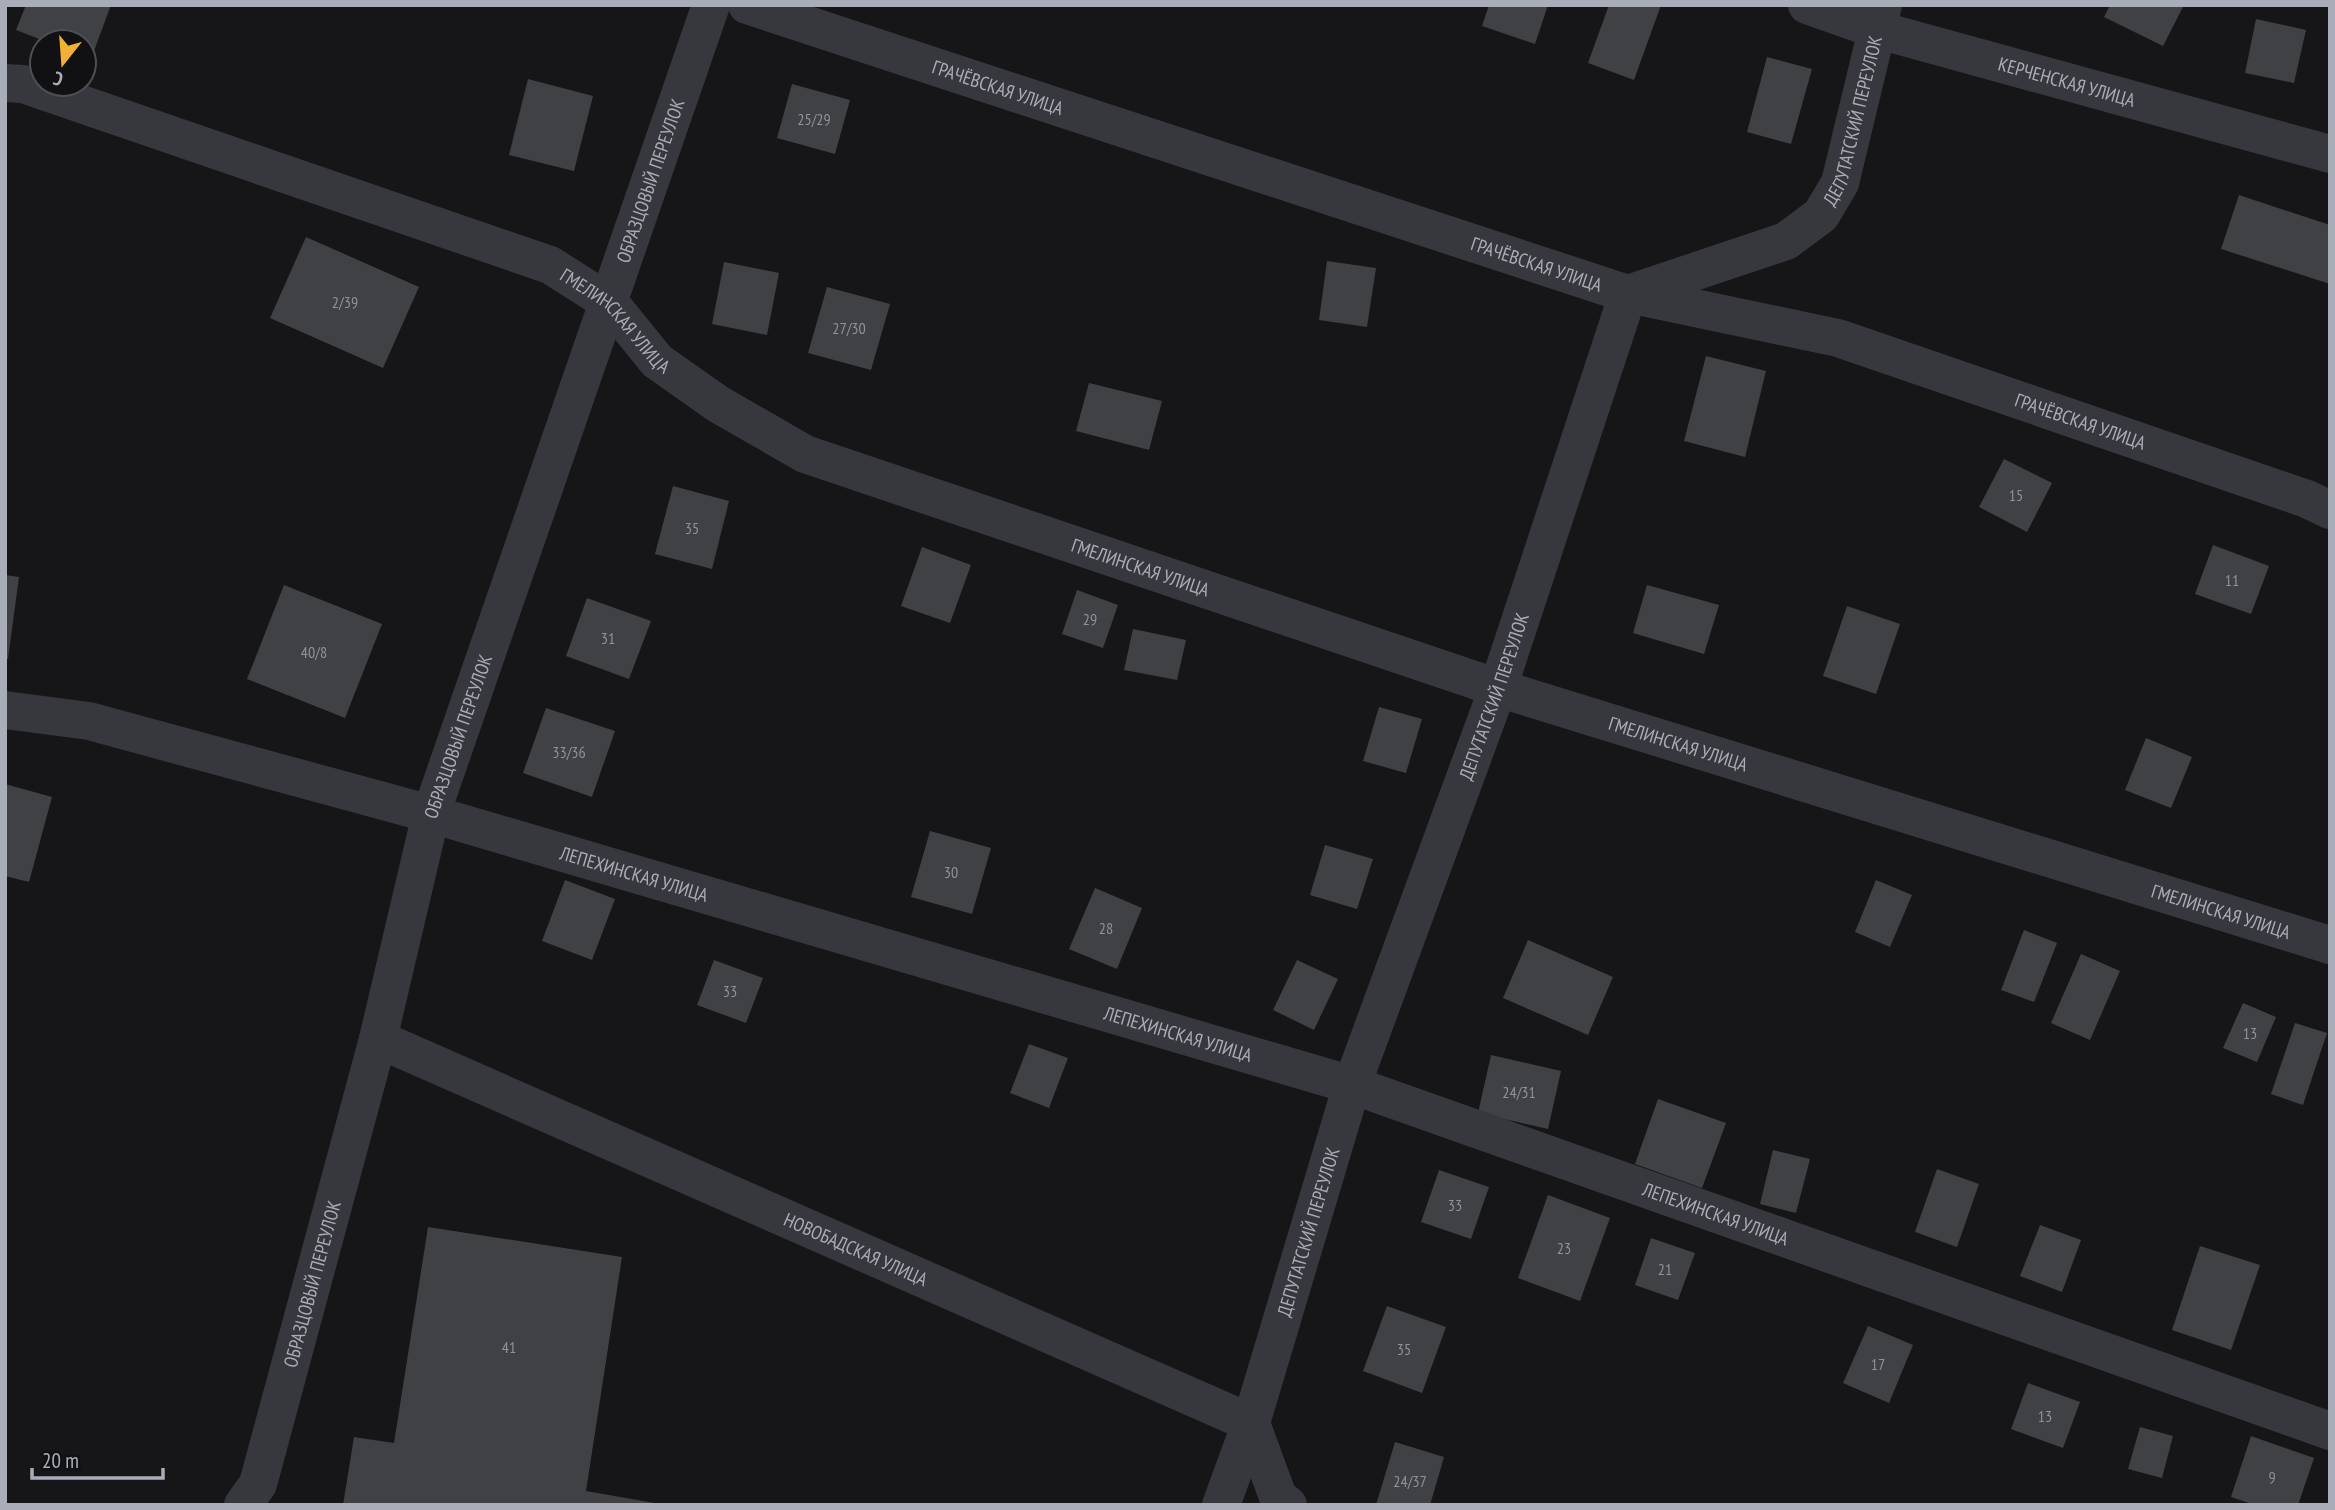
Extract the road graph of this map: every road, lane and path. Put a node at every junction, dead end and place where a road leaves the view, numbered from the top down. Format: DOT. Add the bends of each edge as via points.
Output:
graph roads {
  1 [pos="710,5"];
  2 [pos="747,5"];
  3 [pos="1807,5"];
  4 [pos="1879,17"];
  5 [pos="5,83"];
  6 [pos="2330,154"];
  7 [pos="1628,294"];
  8 [pos="610,303"];
  9 [pos="2330,510"];
  10 [pos="1498,688"];
  11 [pos="5,710"];
  12 [pos="431,814"];
  13 [pos="2330,945"];
  14 [pos="378,1039"];
  15 [pos="1352,1084"];
  16 [pos="1251,1423"];
  17 [pos="2330,1431"];
  18 [pos="255,1498"];
  19 [pos="1222,1505"];
  20 [pos="1288,1505"];
  1 -- 8 [label="street, ОБРАЗЦОВЫЙ ПЕРЕУЛОК"];
  2 -- 7 [label="street, ГРАЧЁВСКАЯ УЛИЦА"];
  3 -- 4 [label="street, КЕРЧЕНСКАЯ УЛИЦА"];
  4 -- 6 [label="street, КЕРЧЕНСКАЯ УЛИЦА"];
  4 -- 7 [label="street, ДЕПУТАТСКИЙ ПЕРЕУЛОК" via="1840,183 1821,215 1786,241"];
  5 -- 8 [label="street, ГМЕЛИНСКАЯ УЛИЦА" via="23,83 550,265"];
  7 -- 9 [label="street, ГРАЧЁВСКАЯ УЛИЦА" via="1838,338"];
  7 -- 10 [label="street, ДЕПУТАТСКИЙ ПЕРЕУЛОК"];
  8 -- 10 [label="street, ГМЕЛИНСКАЯ УЛИЦА" via="657,361 718,404 804,454"];
  8 -- 12 [label="street, ОБРАЗЦОВЫЙ ПЕРЕУЛОК"];
  10 -- 13 [label="street, ГМЕЛИНСКАЯ УЛИЦА"];
  10 -- 15 [label="street, ДЕПУТАТСКИЙ ПЕРЕУЛОК"];
  11 -- 12 [label="street, ЛЕПЕХИНСКАЯ УЛИЦА" via="89,721"];
  12 -- 14 [label="street, ОБРАЗЦОВЫЙ ПЕРЕУЛОК"];
  12 -- 15 [label="street, ЛЕПЕХИНСКАЯ УЛИЦА"];
  14 -- 16 [label="street, НОВОБАДСКАЯ УЛИЦА"];
  14 -- 18 [label="street, ОБРАЗЦОВЫЙ ПЕРЕУЛОК"];
  15 -- 16 [label="street, ДЕПУТАТСКИЙ ПЕРЕУЛОК"];
  15 -- 17 [label="street, ЛЕПЕХИНСКАЯ УЛИЦА"];
  16 -- 19 [label="street, ДЕПУТАТСКИЙ ПЕРЕУЛОК"];
  16 -- 20 [label="street" via="1278,1497"];
}
